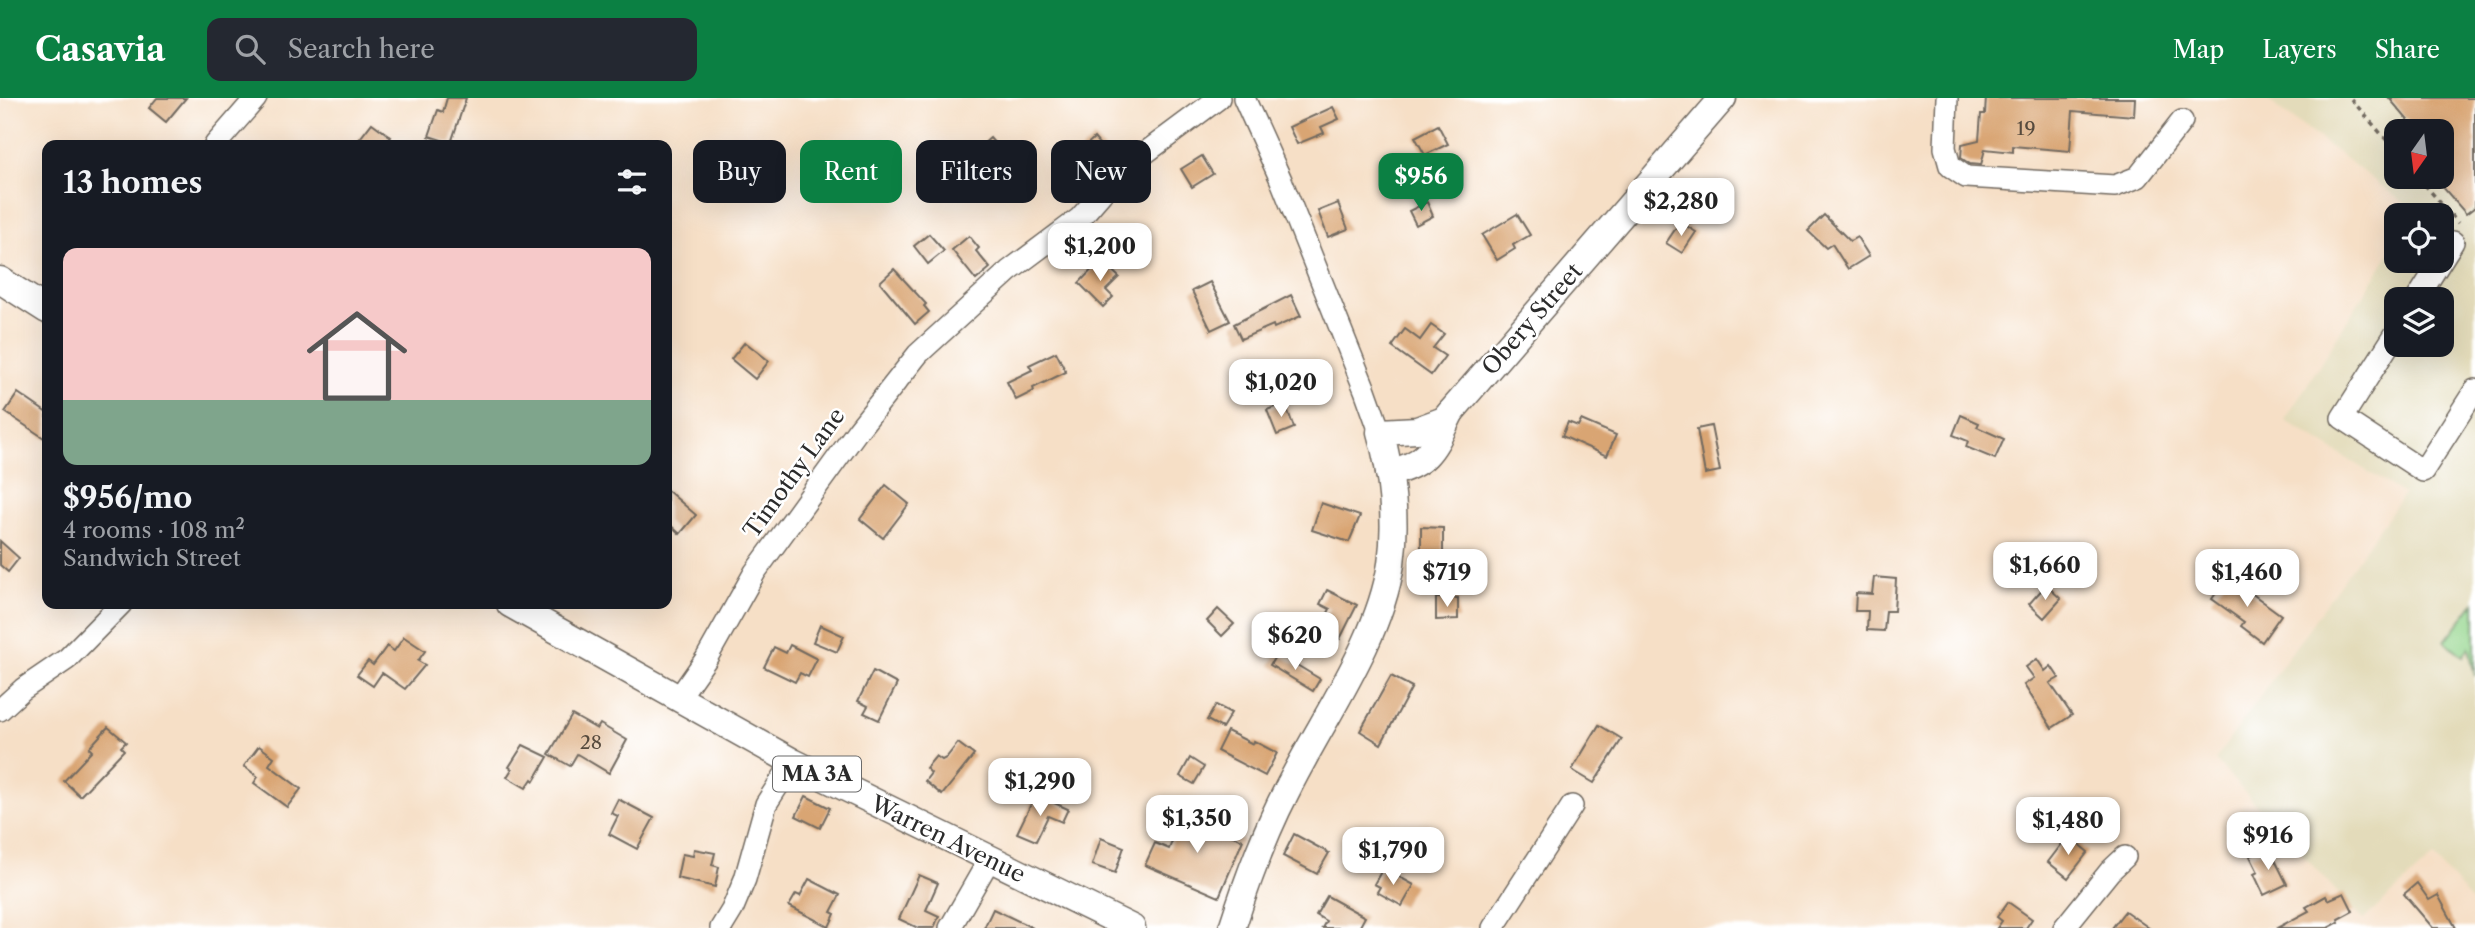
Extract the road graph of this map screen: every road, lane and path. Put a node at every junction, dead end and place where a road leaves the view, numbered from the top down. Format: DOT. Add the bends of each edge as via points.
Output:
graph roads {
  1 [pos="256,98"];
  2 [pos="1219,98"];
  3 [pos="1244,98"];
  4 [pos="1723,98"];
  5 [pos="1947,98"];
  6 [pos="2351,99"];
  7 [pos="2182,121"];
  8 [pos="2384,137"];
  9 [pos="219,140"];
  10 [pos="2426,189"];
  11 [pos="2456,233"];
  12 [pos="0,280"];
  13 [pos="2424,287"];
  14 [pos="42,307"];
  15 [pos="2384,352"];
  16 [pos="2475,390"];
  17 [pos="1451,412"];
  18 [pos="1380,432"];
  19 [pos="1389,473"];
  20 [pos="116,609"];
  21 [pos="519,609"];
  22 [pos="678,699"];
  23 [pos="0,710"];
  24 [pos="793,762"];
  25 [pos="1572,806"];
  26 [pos="2125,857"];
  27 [pos="989,860"];
  28 [pos="721,928"];
  29 [pos="950,928"];
  30 [pos="1132,928"];
  31 [pos="1232,928"];
  32 [pos="1493,928"];
  33 [pos="2064,928"];
  1 -- 9 [label="street"];
  2 -- 22 [label="street, Timothy Lane" via="1133,162 1080,218 1026,257 918,354 755,572"];
  3 -- 18 [label="street"];
  4 -- 17 [label="main road, Obery Street"];
  5 -- 7 [label="street" via="1945,148 1950,166 1966,177 2115,186 2138,177"];
  6 -- 8 [label="path"];
  10 -- 11 [label="path"];
  11 -- 13 [label="street"];
  12 -- 14 [label="main road"];
  15 -- 16 [label="street" via="2342,418 2423,471"];
  17 -- 18 [label="main road, Obery Street" via="1425,428"];
  17 -- 19 [label="main road, Obery Street" via="1431,451 1419,463"];
  18 -- 19 [label="main road"];
  19 -- 31 [label="main road" via="1393,545 1378,610 1286,790"];
  20 -- 23 [label="street" via="67,659"];
  21 -- 22 [label="main road, Warren Avenue / MA 3A"];
  22 -- 24 [label="main road, Warren Avenue / MA 3A"];
  24 -- 27 [label="main road, Warren Avenue / MA 3A"];
  24 -- 28 [label="street" via="766,804 745,879"];
  25 -- 32 [label="street"];
  26 -- 33 [label="street"];
  27 -- 29 [label="street"];
  27 -- 30 [label="main road, Warren Avenue / MA 3A"];
}
